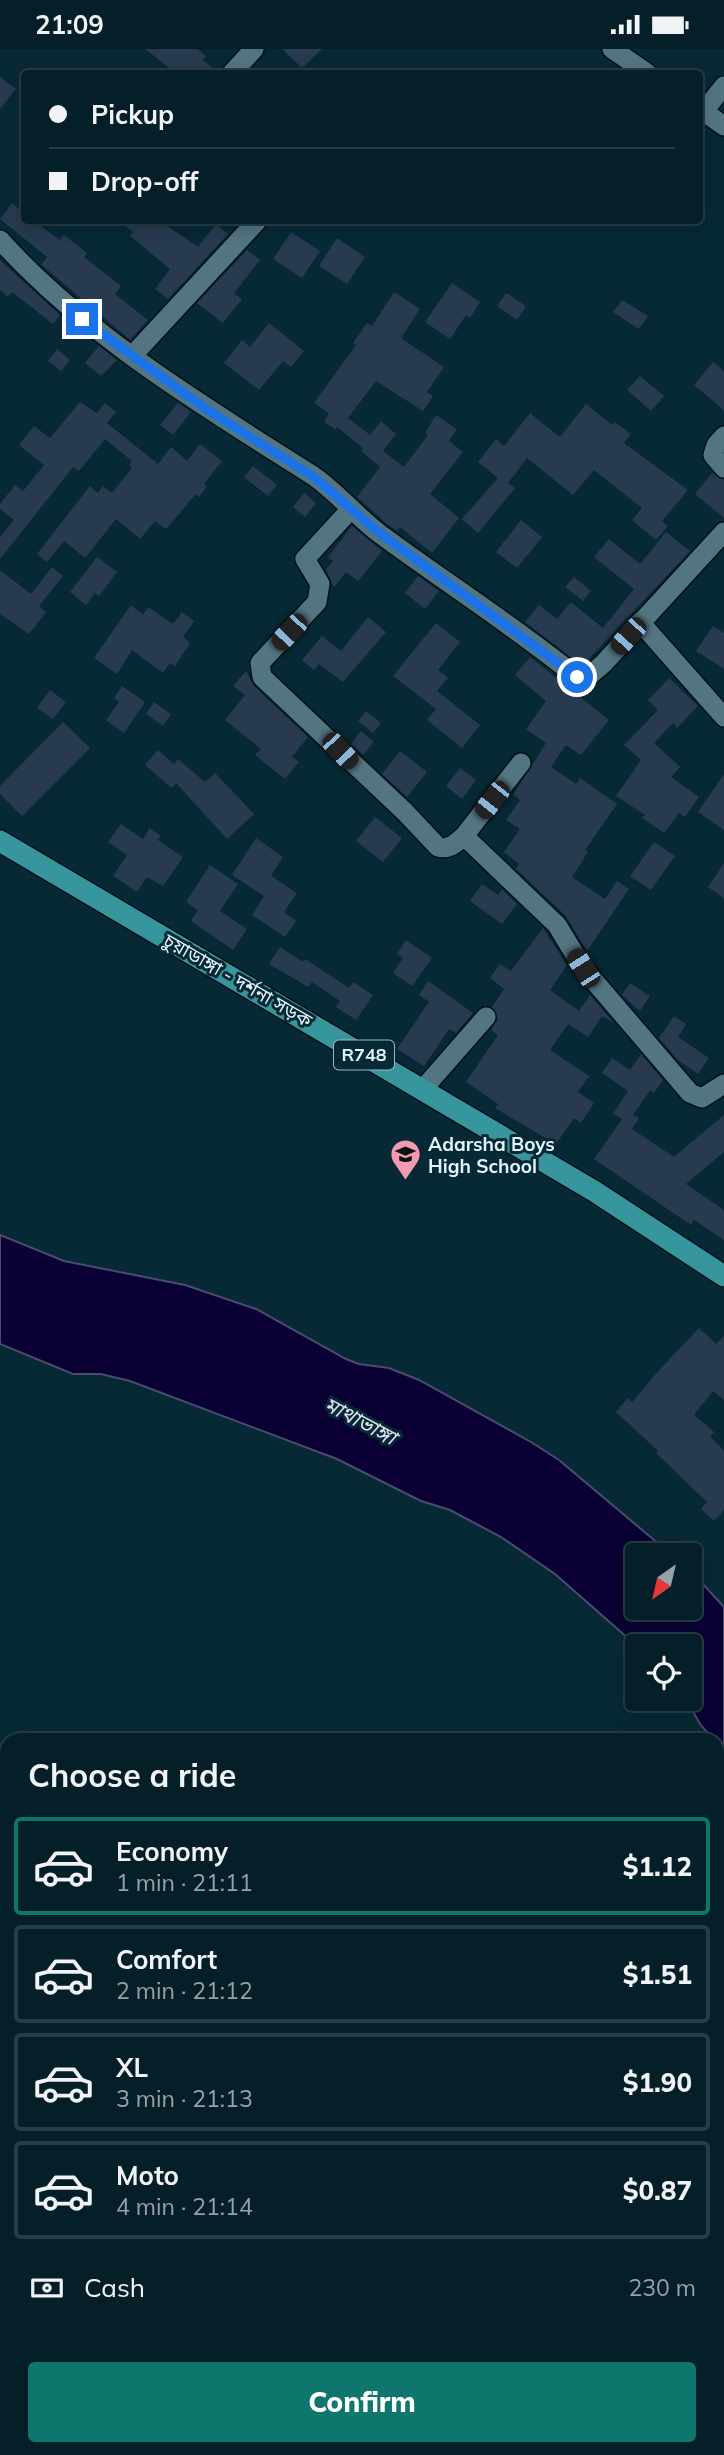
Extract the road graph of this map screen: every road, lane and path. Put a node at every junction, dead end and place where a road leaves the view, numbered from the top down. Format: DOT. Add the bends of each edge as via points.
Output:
graph roads {
  1 [pos="254,49"];
  2 [pos="612,49"];
  3 [pos="235,70"];
  4 [pos="643,70"];
  5 [pos="724,86"];
  6 [pos="703,110"];
  7 [pos="703,112"];
  8 [pos="724,126"];
  9 [pos="254,224"];
  10 [pos="0,240"];
  11 [pos="132,356"];
  12 [pos="724,436"];
  13 [pos="724,468"];
  14 [pos="350,510"];
  15 [pos="724,532"];
  16 [pos="640,622"];
  17 [pos="724,717"];
  18 [pos="521,763"];
  19 [pos="464,836"];
  20 [pos="0,841"];
  21 [pos="486,1017"];
  22 [pos="724,1084"];
  23 [pos="423,1089"];
  24 [pos="724,1276"];
  1 -- 3 [label="street"];
  2 -- 4 [label="street"];
  5 -- 6 [label="street"];
  7 -- 8 [label="street"];
  9 -- 11 [label="street"];
  10 -- 11 [label="street" via="36,279"];
  11 -- 14 [label="street" via="314,477"];
  12 -- 13 [label="street" via="713,455"];
  14 -- 16 [label="street" via="577,677 590,675 603,664"];
  14 -- 19 [label="street" via="305,559 320,584 317,601 260,663 259,670 438,847 445,849"];
  15 -- 16 [label="street"];
  16 -- 17 [label="street"];
  18 -- 19 [label="street"];
  19 -- 22 [label="street" via="557,925 583,968 690,1093 702,1098"];
  20 -- 23 [label="main road, চুয়াডাঙ্গা - দর্শনা সড়ক / R748"];
  21 -- 23 [label="street"];
  23 -- 24 [label="main road, চুয়াডাঙ্গা - দর্শনা সড়ক / R748" via="594,1191"];
}
